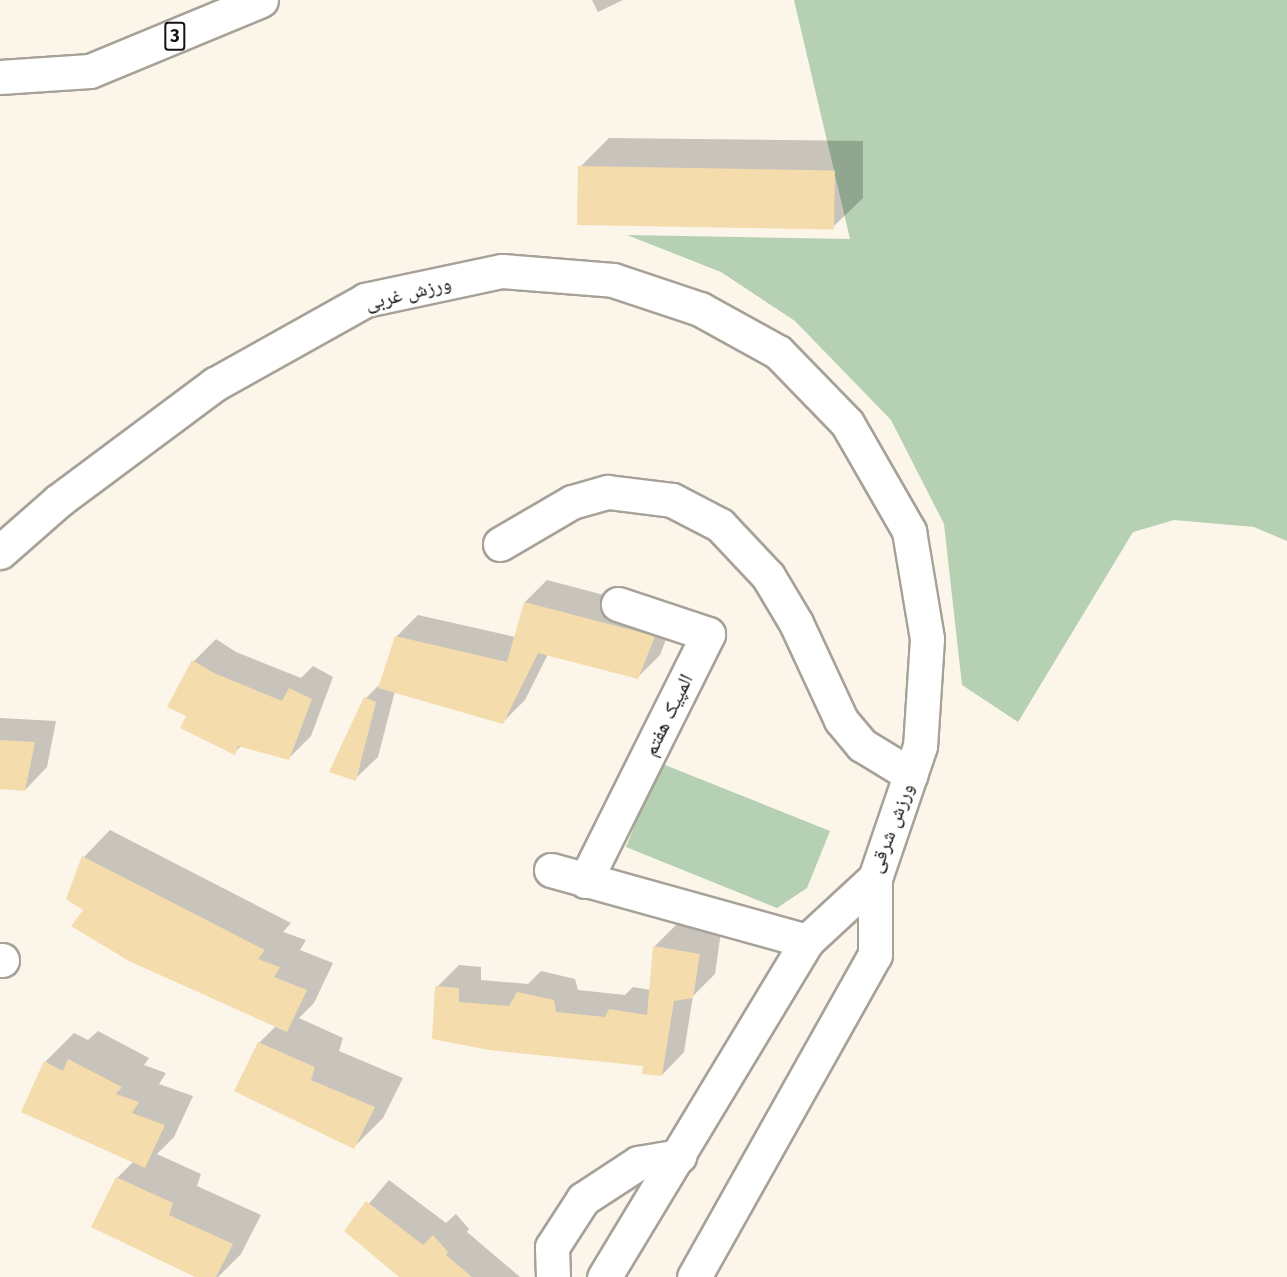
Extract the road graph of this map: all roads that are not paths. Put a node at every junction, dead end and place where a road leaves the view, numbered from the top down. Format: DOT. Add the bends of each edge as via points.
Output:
graph roads {
  1 [pos="261,0"];
  2 [pos="90,71"];
  3 [pos="0,77"];
  4 [pos="0,97"];
  5 [pos="847,423"];
  6 [pos="500,544"];
  7 [pos="0,552"];
  8 [pos="618,604"];
  9 [pos="911,775"];
  10 [pos="551,870"];
  11 [pos="875,878"];
  12 [pos="585,881"];
  13 [pos="807,941"];
  14 [pos="679,1156"];
  15 [pos="553,1277"];
  16 [pos="604,1277"];
  17 [pos="694,1277"];
  1 -- 2 [label="main road, 3"];
  2 -- 3 [label="main road, 3"];
  2 -- 4 [label="main road"];
  5 -- 7 [label="main road, ورزش غربی" via="778,352 700,309 613,280 502,271 365,300 245,367 215,384 58,501"];
  5 -- 9 [label="main road, ورزش شرقی" via="909,531 927,639 920,746"];
  6 -- 9 [label="main road" via="572,502 608,492 672,500 720,525 768,576 796,623 841,720 862,745"];
  8 -- 12 [label="main road, المپیک هفتم" via="708,634"];
  9 -- 11 [label="main road, ورزش شرقی"];
  10 -- 12 [label="main road"];
  11 -- 13 [label="main road, ورزش شرقی"];
  11 -- 17 [label="main road" via="875,955"];
  12 -- 13 [label="main road"];
  13 -- 14 [label="main road, ورزش شرقی"];
  14 -- 15 [label="main road" via="638,1163 583,1199 552,1247"];
  14 -- 16 [label="main road, ورزش شرقی"];
}
